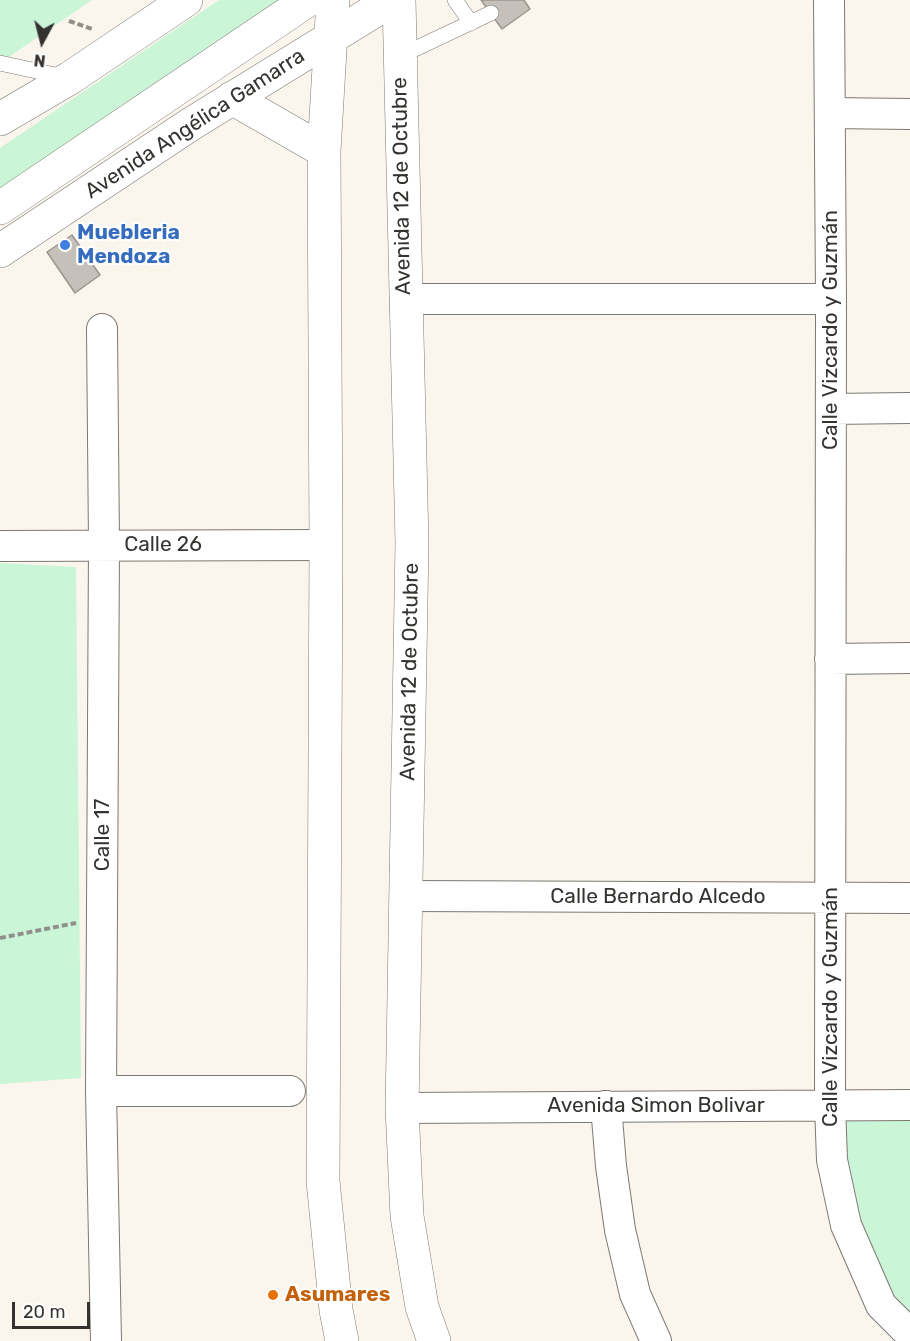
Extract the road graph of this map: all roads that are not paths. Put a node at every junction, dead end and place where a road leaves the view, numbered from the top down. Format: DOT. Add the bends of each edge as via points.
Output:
graph roads {
  1 [pos="186,0"];
  2 [pos="308,0"];
  3 [pos="333,0"];
  4 [pos="392,0"];
  5 [pos="399,0"];
  6 [pos="455,0"];
  7 [pos="829,0"];
  8 [pos="491,14"];
  9 [pos="471,23"];
  10 [pos="331,37"];
  11 [pos="400,56"];
  12 [pos="0,63"];
  13 [pos="70,78"];
  14 [pos="232,98"];
  15 [pos="830,113"];
  16 [pos="910,114"];
  17 [pos="0,119"];
  18 [pos="324,151"];
  19 [pos="0,208"];
  20 [pos="0,251"];
  21 [pos="405,299"];
  22 [pos="831,299"];
  23 [pos="102,329"];
  24 [pos="910,408"];
  25 [pos="831,409"];
  26 [pos="104,545"];
  27 [pos="326,545"];
  28 [pos="0,546"];
  29 [pos="910,658"];
  30 [pos="830,659"];
  31 [pos="407,896"];
  32 [pos="831,898"];
  33 [pos="910,898"];
  34 [pos="101,1091"];
  35 [pos="290,1091"];
  36 [pos="830,1105"];
  37 [pos="910,1105"];
  38 [pos="606,1106"];
  39 [pos="402,1108"];
  40 [pos="910,1334"];
  41 [pos="105,1341"];
  42 [pos="342,1341"];
  43 [pos="434,1341"];
  44 [pos="656,1341"];
  1 -- 13 [label="main road"];
  2 -- 19 [label="main road, Avenida Angélica Gamarra"];
  3 -- 10 [label="main road"];
  4 -- 10 [label="main road, Avenida Angélica Gamarra"];
  5 -- 11 [label="main road, Avenida 12 de Octubre"];
  6 -- 9 [label="lane"];
  7 -- 15 [label="street, Calle Vizcardo y Guzmán"];
  8 -- 9 [label="lane"];
  9 -- 11 [label="lane"];
  10 -- 14 [label="main road, Avenida Angélica Gamarra"];
  10 -- 18 [label="main road"];
  11 -- 21 [label="main road, Avenida 12 de Octubre"];
  12 -- 13 [label="lane"];
  13 -- 17 [label="main road"];
  14 -- 18 [label="main road"];
  14 -- 20 [label="main road, Avenida Angélica Gamarra"];
  15 -- 16 [label="street"];
  15 -- 22 [label="street, Calle Vizcardo y Guzmán"];
  18 -- 27 [label="main road"];
  21 -- 22 [label="street"];
  21 -- 31 [label="main road, Avenida 12 de Octubre" via="412,543"];
  22 -- 25 [label="street, Calle Vizcardo y Guzmán"];
  23 -- 26 [label="street, Calle 17"];
  24 -- 25 [label="street"];
  25 -- 30 [label="street, Calle Vizcardo y Guzmán"];
  26 -- 27 [label="street, Calle 26"];
  26 -- 28 [label="street, Calle 26"];
  26 -- 34 [label="street, Calle 17"];
  27 -- 42 [label="main road" via="323,1181"];
  29 -- 30 [label="street"];
  30 -- 32 [label="street, Calle Vizcardo y Guzmán"];
  31 -- 32 [label="street, Calle Bernardo Alcedo"];
  31 -- 39 [label="main road, Avenida 12 de Octubre"];
  32 -- 33 [label="street, Calle Bernardo Alcedo"];
  32 -- 36 [label="street, Calle Vizcardo y Guzmán"];
  34 -- 35 [label="street"];
  34 -- 41 [label="street, Calle 17"];
  36 -- 37 [label="street, Avenida Simon Bolivar"];
  36 -- 38 [label="street, Avenida Simon Bolivar"];
  36 -- 40 [label="street, Calle Vizcardo y Guzmán" via="832,1160 846,1225 881,1305"];
  38 -- 39 [label="street, Avenida Simon Bolivar"];
  38 -- 44 [label="street" via="620,1230 635,1294"];
  39 -- 43 [label="main road, Avenida 12 de Octubre" via="406,1216 422,1307"];
}
